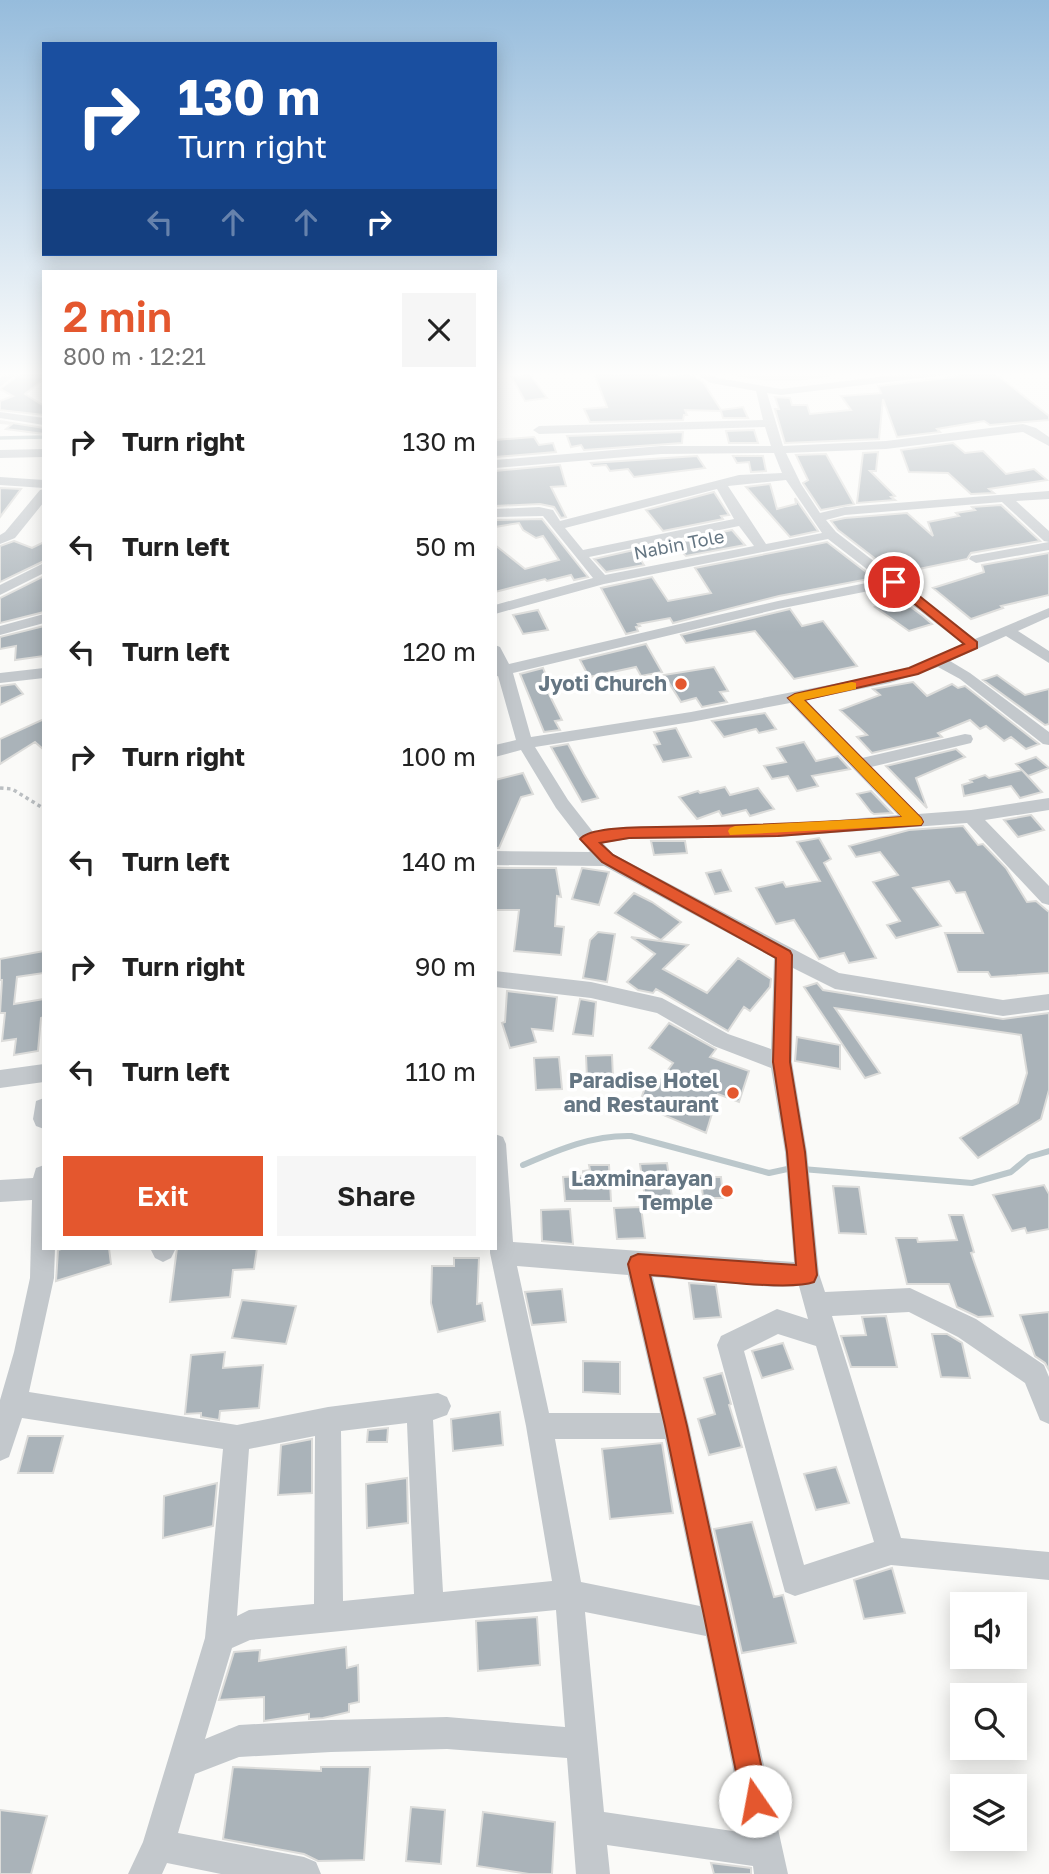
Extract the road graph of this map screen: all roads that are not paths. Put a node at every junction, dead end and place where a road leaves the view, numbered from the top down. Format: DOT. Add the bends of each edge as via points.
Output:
graph roads {
  1 [pos="561,458"];
  2 [pos="781,458"];
  3 [pos="497,464"];
  4 [pos="788,475"];
  5 [pos="2,483"];
  6 [pos="42,484"];
  7 [pos="720,484"];
  8 [pos="42,495"];
  9 [pos="1049,495"];
  10 [pos="1006,499"];
  11 [pos="497,513"];
  12 [pos="817,518"];
  13 [pos="742,521"];
  14 [pos="556,526"];
  15 [pos="831,535"];
  16 [pos="1049,538"];
  17 [pos="0,540"];
  18 [pos="1049,546"];
  19 [pos="762,548"];
  20 [pos="582,554"];
  21 [pos="976,559"];
  22 [pos="42,568"];
  23 [pos="602,580"];
  24 [pos="894,582"];
  25 [pos="0,591"];
  26 [pos="497,609"];
  27 [pos="1049,612"];
  28 [pos="42,619"];
  29 [pos="0,631"];
  30 [pos="1008,631"];
  31 [pos="973,645"];
  32 [pos="1049,658"];
  33 [pos="939,661"];
  34 [pos="500,671"];
  35 [pos="42,673"];
  36 [pos="0,678"];
  37 [pos="795,698"];
  38 [pos="965,739"];
  39 [pos="1049,740"];
  40 [pos="525,743"];
  41 [pos="497,750"];
  42 [pos="859,764"];
  43 [pos="1049,804"];
  44 [pos="971,816"];
  45 [pos="915,822"];
  46 [pos="587,839"];
  47 [pos="497,858"];
  48 [pos="607,859"];
  49 [pos="1049,898"];
  50 [pos="784,955"];
  51 [pos="497,979"];
  52 [pos="1049,1002"];
  53 [pos="781,1062"];
  54 [pos="42,1073"];
  55 [pos="0,1079"];
  56 [pos="497,1175"];
  57 [pos="42,1188"];
  58 [pos="0,1191"];
  59 [pos="42,1250"];
  60 [pos="502,1253"];
  61 [pos="638,1264"];
  62 [pos="807,1275"];
  63 [pos="816,1306"];
  64 [pos="826,1337"];
  65 [pos="12,1403"];
  66 [pos="1049,1411"];
  67 [pos="328,1420"];
  68 [pos="539,1426"];
  69 [pos="676,1426"];
  70 [pos="237,1438"];
  71 [pos="0,1448"];
  72 [pos="891,1551"];
  73 [pos="1049,1566"];
  74 [pos="569,1594"];
  75 [pos="429,1608"];
  76 [pos="329,1617"];
  77 [pos="717,1624"];
  78 [pos="220,1638"];
  79 [pos="583,1744"];
  80 [pos="183,1763"];
  81 [pos="589,1826"];
  82 [pos="151,1860"];
  83 [pos="769,1863"];
  84 [pos="304,1874"];
  85 [pos="593,1874"];
  1 -- 3 [label="street"];
  2 -- 4 [label="street"];
  4 -- 7 [label="street"];
  4 -- 12 [label="street"];
  5 -- 6 [label="street"];
  7 -- 13 [label="street, Nabin Tole"];
  7 -- 14 [label="street"];
  8 -- 17 [label="street" via="10,535"];
  9 -- 10 [label="street"];
  10 -- 12 [label="street" via="845,511"];
  10 -- 16 [label="street"];
  11 -- 14 [label="street" via="539,511 548,513"];
  12 -- 15 [label="street"];
  13 -- 19 [label="street, Nabin Tole"];
  13 -- 20 [label="street, Nabin Tole"];
  14 -- 20 [label="street"];
  15 -- 19 [label="street, Nabin Tole"];
  15 -- 24 [label="street"];
  18 -- 21 [label="street"];
  19 -- 23 [label="street, Nabin Tole"];
  20 -- 23 [label="street"];
  22 -- 25 [label="street"];
  23 -- 26 [label="street, Nabin Tole"];
  24 -- 31 [label="street"];
  24 -- 34 [label="street"];
  27 -- 30 [label="street"];
  28 -- 29 [label="street"];
  30 -- 31 [label="street"];
  30 -- 32 [label="street"];
  31 -- 33 [label="street"];
  33 -- 37 [label="street" via="890,678"];
  33 -- 39 [label="street"];
  34 -- 40 [label="street"];
  35 -- 36 [label="street"];
  37 -- 40 [label="street"];
  37 -- 42 [label="street"];
  38 -- 42 [label="street"];
  40 -- 41 [label="street"];
  40 -- 46 [label="street" via="551,790"];
  42 -- 45 [label="street"];
  43 -- 44 [label="street"];
  44 -- 45 [label="street"];
  44 -- 49 [label="street"];
  45 -- 46 [label="street" via="778,831 629,833"];
  46 -- 48 [label="street"];
  47 -- 48 [label="street"];
  48 -- 50 [label="street"];
  50 -- 52 [label="street" via="835,981 1003,1009"];
  50 -- 53 [label="street"];
  51 -- 53 [label="street" via="591,990 662,1006 721,1040"];
  53 -- 62 [label="street" via="796,1152"];
  54 -- 55 [label="street"];
  56 -- 60 [label="street"];
  57 -- 58 [label="street"];
  59 -- 65 [label="street" via="42,1278"];
  60 -- 61 [label="street"];
  60 -- 68 [label="street"];
  61 -- 62 [label="street"];
  61 -- 69 [label="street"];
  62 -- 63 [label="street"];
  63 -- 64 [label="street"];
  63 -- 66 [label="street" via="910,1300 967,1328 1035,1374"];
  64 -- 72 [label="street"];
  64 -- 72 [label="street" via="777,1321 730,1345 795,1582"];
  65 -- 70 [label="street"];
  65 -- 71 [label="street"];
  67 -- 70 [label="street"];
  67 -- 75 [label="street" via="429,1407"];
  67 -- 76 [label="street"];
  68 -- 69 [label="street"];
  68 -- 74 [label="street"];
  69 -- 77 [label="street"];
  70 -- 78 [label="street"];
  72 -- 73 [label="street"];
  74 -- 75 [label="street"];
  74 -- 77 [label="street"];
  74 -- 79 [label="street"];
  75 -- 76 [label="street"];
  76 -- 78 [label="street" via="249,1625"];
  77 -- 83 [label="street"];
  78 -- 80 [label="street"];
  79 -- 80 [label="street" via="447,1733 331,1736 239,1741"];
  79 -- 81 [label="street"];
  80 -- 82 [label="street"];
  81 -- 83 [label="street"];
  81 -- 85 [label="street"];
  82 -- 84 [label="street"];
}
